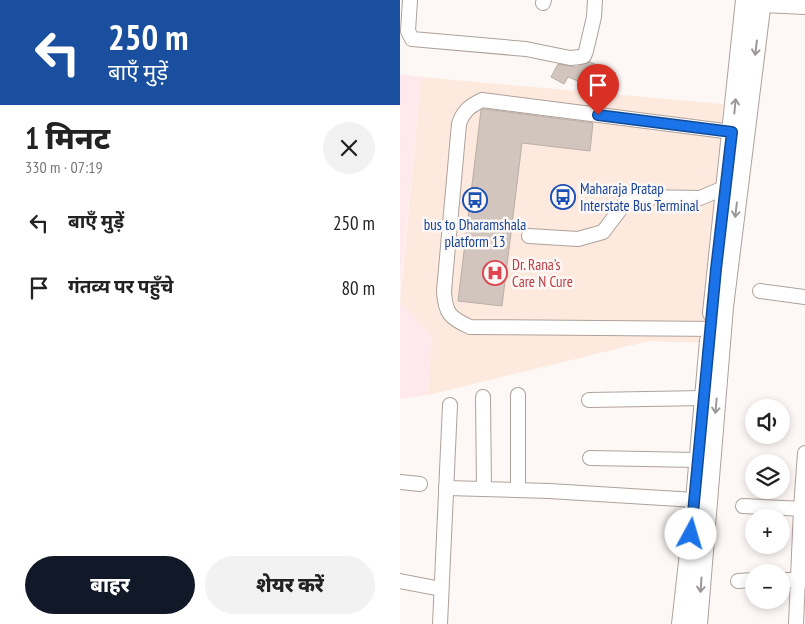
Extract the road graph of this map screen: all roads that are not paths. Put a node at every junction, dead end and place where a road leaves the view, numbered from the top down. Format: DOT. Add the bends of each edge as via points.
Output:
graph roads {
  1 [pos="410,0"];
  2 [pos="596,0"];
  3 [pos="756,2"];
  4 [pos="805,7"];
  5 [pos="739,132"];
  6 [pos="733,186"];
  7 [pos="529,236"];
  8 [pos="760,291"];
  9 [pos="805,298"];
  10 [pos="716,328"];
  11 [pos="518,395"];
  12 [pos="483,397"];
  13 [pos="704,398"];
  14 [pos="589,400"];
  15 [pos="450,405"];
  16 [pos="805,454"];
  17 [pos="590,458"];
  18 [pos="698,460"];
  19 [pos="400,482"];
  20 [pos="420,484"];
  21 [pos="446,488"];
  22 [pos="484,489"];
  23 [pos="518,490"];
  24 [pos="695,500"];
  25 [pos="743,506"];
  26 [pos="803,508"];
  27 [pos="738,580"];
  28 [pos="745,580"];
  29 [pos="801,580"];
  30 [pos="400,581"];
  31 [pos="441,589"];
  32 [pos="440,624"];
  33 [pos="681,624"];
  34 [pos="698,624"];
  35 [pos="796,624"];
  1 -- 2 [label="street" via="408,31 412,39 526,49 570,58 584,56"];
  3 -- 4 [label="street"];
  3 -- 5 [label="main road"];
  5 -- 6 [label="main road"];
  5 -- 10 [label="street" via="482,100 462,114 458,124 444,291 445,305 456,320 470,327"];
  6 -- 7 [label="street" via="700,198 640,197 625,203 603,232 578,239"];
  6 -- 10 [label="main road"];
  8 -- 9 [label="street"];
  10 -- 13 [label="main road"];
  10 -- 34 [label="main road, one-way"];
  11 -- 23 [label="street"];
  12 -- 22 [label="street"];
  13 -- 14 [label="street"];
  13 -- 18 [label="main road"];
  15 -- 21 [label="street"];
  16 -- 26 [label="street"];
  17 -- 18 [label="street"];
  18 -- 24 [label="main road"];
  19 -- 20 [label="street"];
  21 -- 22 [label="street"];
  21 -- 31 [label="street"];
  22 -- 23 [label="street"];
  23 -- 24 [label="street"];
  24 -- 33 [label="main road"];
  25 -- 26 [label="street"];
  26 -- 29 [label="street"];
  27 -- 28 [label="street"];
  29 -- 35 [label="street"];
  30 -- 31 [label="street"];
  31 -- 32 [label="street"];
}
